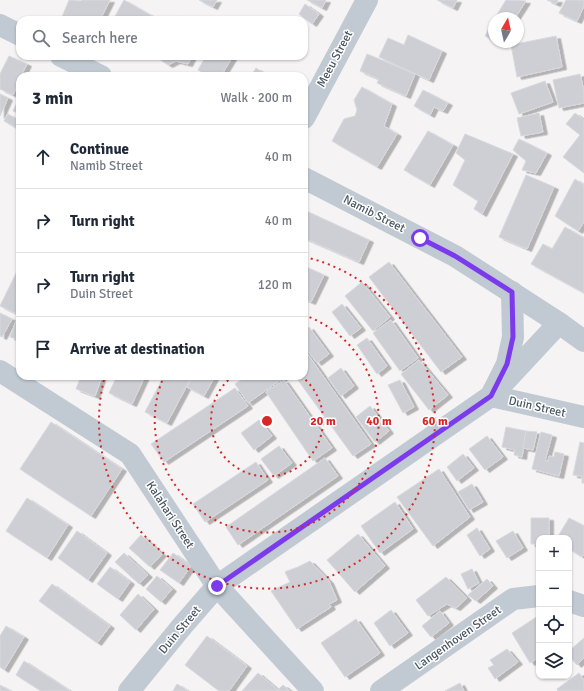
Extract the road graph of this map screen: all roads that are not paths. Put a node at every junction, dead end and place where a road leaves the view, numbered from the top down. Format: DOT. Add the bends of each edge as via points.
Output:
graph roads {
  1 [pos="367,0"];
  2 [pos="0,25"];
  3 [pos="16,33"];
  4 [pos="69,60"];
  5 [pos="93,72"];
  6 [pos="308,111"];
  7 [pos="308,180"];
  8 [pos="512,292"];
  9 [pos="559,323"];
  10 [pos="584,341"];
  11 [pos="0,371"];
  12 [pos="491,396"];
  13 [pos="584,418"];
  14 [pos="217,586"];
  15 [pos="536,596"];
  16 [pos="572,602"];
  17 [pos="584,606"];
  18 [pos="129,691"];
  19 [pos="313,691"];
  20 [pos="380,691"];
  1 -- 6 [label="street, Meeu Street"];
  2 -- 3 [label="street"];
  4 -- 5 [label="street"];
  7 -- 8 [label="street, Namib Street" via="455,256"];
  8 -- 9 [label="street, Namib Street"];
  8 -- 12 [label="street" via="513,337 507,364"];
  9 -- 10 [label="street, Namib Street"];
  9 -- 12 [label="street, Duin Street"];
  11 -- 14 [label="street, Kalahari Street" via="130,454"];
  12 -- 13 [label="street, Duin Street"];
  12 -- 14 [label="street, Duin Street"];
  14 -- 18 [label="street, Duin Street"];
  14 -- 19 [label="street, Kalahari Street"];
  15 -- 20 [label="street, Langenhoven Street" via="513,600"];
  16 -- 17 [label="street"];
}
